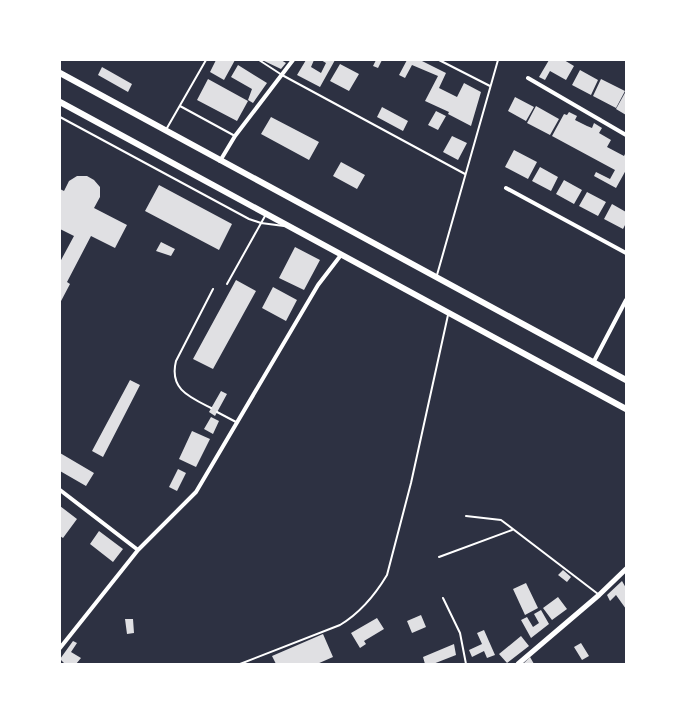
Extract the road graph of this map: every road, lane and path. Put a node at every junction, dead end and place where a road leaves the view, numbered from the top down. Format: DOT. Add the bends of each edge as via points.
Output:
graph roads {
  1 [pos="206,60"];
  2 [pos="259,60"];
  3 [pos="293,60"];
  4 [pos="439,60"];
  5 [pos="498,60"];
  6 [pos="60,73"];
  7 [pos="282,75"];
  8 [pos="528,78"];
  9 [pos="490,86"];
  10 [pos="60,102"];
  11 [pos="180,106"];
  12 [pos="60,117"];
  13 [pos="166,130"];
  14 [pos="626,135"];
  15 [pos="235,136"];
  16 [pos="220,161"];
  17 [pos="465,174"];
  18 [pos="506,188"];
  19 [pos="266,214"];
  20 [pos="261,223"];
  21 [pos="285,226"];
  22 [pos="626,253"];
  23 [pos="341,255"];
  24 [pos="436,278"];
  25 [pos="227,284"];
  26 [pos="213,289"];
  27 [pos="626,300"];
  28 [pos="448,313"];
  29 [pos="593,363"];
  30 [pos="626,380"];
  31 [pos="211,408"];
  32 [pos="626,409"];
  33 [pos="217,412"];
  34 [pos="236,422"];
  35 [pos="60,490"];
  36 [pos="466,516"];
  37 [pos="512,530"];
  38 [pos="138,550"];
  39 [pos="439,558"];
  40 [pos="625,572"];
  41 [pos="600,595"];
  42 [pos="443,598"];
  43 [pos="60,648"];
  44 [pos="240,664"];
  45 [pos="466,664"];
  46 [pos="518,664"];
  1 -- 11 [label="lane"];
  2 -- 7 [label="lane"];
  3 -- 7 [label="street"];
  4 -- 9 [label="lane"];
  5 -- 9 [label="lane"];
  6 -- 13 [label="highway"];
  7 -- 15 [label="street"];
  7 -- 17 [label="lane"];
  8 -- 14 [label="street"];
  9 -- 17 [label="lane"];
  10 -- 19 [label="highway"];
  11 -- 13 [label="lane"];
  11 -- 15 [label="lane"];
  12 -- 20 [label="lane"];
  13 -- 16 [label="highway"];
  15 -- 16 [label="street"];
  16 -- 24 [label="highway"];
  17 -- 24 [label="lane"];
  18 -- 22 [label="street"];
  19 -- 20 [label="lane"];
  19 -- 21 [label="highway"];
  20 -- 21 [label="lane"];
  20 -- 25 [label="lane"];
  21 -- 23 [label="highway"];
  23 -- 28 [label="highway"];
  23 -- 34 [label="street" via="318,285"];
  24 -- 29 [label="highway"];
  26 -- 31 [label="lane" via="173,372 180,388"];
  27 -- 29 [label="street"];
  28 -- 32 [label="highway"];
  28 -- 44 [label="lane" via="411,484 384,581 354,617"];
  29 -- 30 [label="highway"];
  33 -- 34 [label="lane"];
  34 -- 38 [label="street" via="196,492"];
  35 -- 38 [label="street"];
  36 -- 37 [label="lane" via="500,520"];
  37 -- 39 [label="lane"];
  37 -- 41 [label="lane"];
  38 -- 43 [label="street"];
  40 -- 41 [label="street"];
  41 -- 46 [label="street"];
  42 -- 45 [label="lane" via="460,633"];
}
